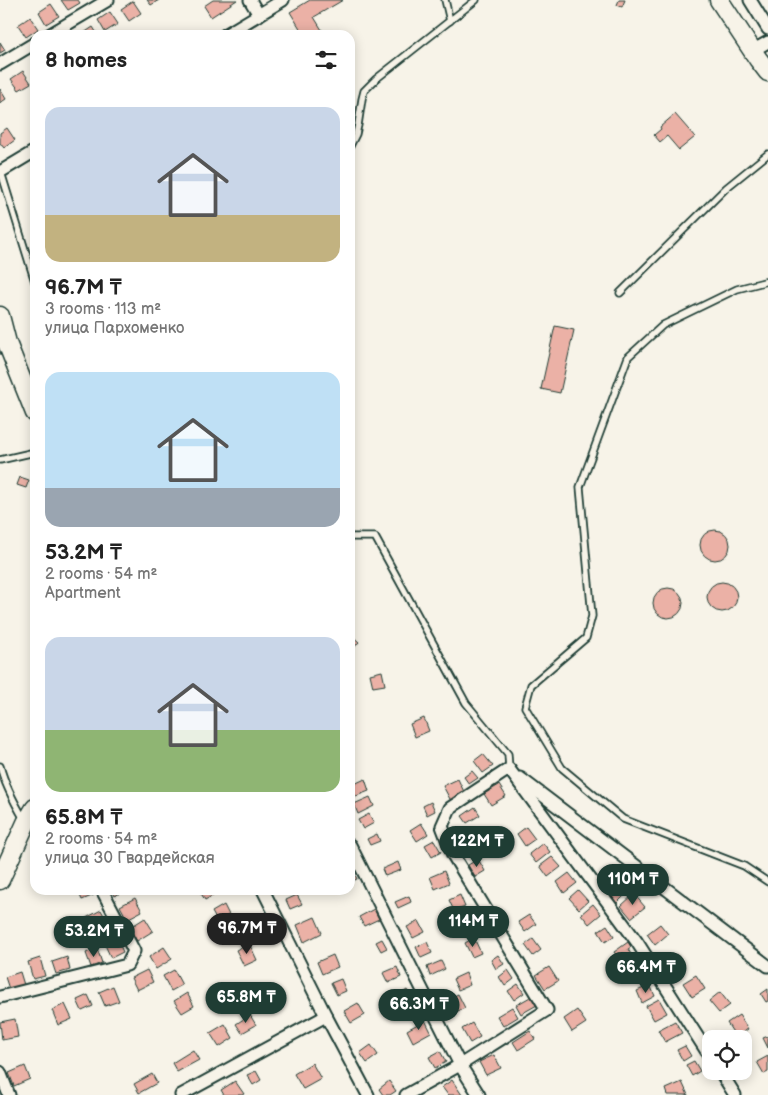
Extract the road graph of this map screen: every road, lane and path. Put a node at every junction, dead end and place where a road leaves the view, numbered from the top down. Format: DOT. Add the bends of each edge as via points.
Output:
graph roads {
  1 [pos="108,0"];
  2 [pos="250,0"];
  3 [pos="283,0"];
  4 [pos="445,0"];
  5 [pos="476,0"];
  6 [pos="718,0"];
  7 [pos="750,0"];
  8 [pos="259,15"];
  9 [pos="450,21"];
  10 [pos="768,29"];
  11 [pos="57,30"];
  12 [pos="234,30"];
  13 [pos="768,42"];
  14 [pos="30,46"];
  15 [pos="752,51"];
  16 [pos="0,64"];
  17 [pos="768,72"];
  18 [pos="355,136"];
  19 [pos="30,154"];
  20 [pos="768,154"];
  21 [pos="0,172"];
  22 [pos="30,266"];
  23 [pos="768,281"];
  24 [pos="620,293"];
  25 [pos="0,316"];
  26 [pos="4,343"];
  27 [pos="30,402"];
  28 [pos="30,453"];
  29 [pos="0,460"];
  30 [pos="355,538"];
  31 [pos="0,766"];
  32 [pos="509,769"];
  33 [pos="30,815"];
  34 [pos="30,818"];
  35 [pos="355,855"];
  36 [pos="0,880"];
  37 [pos="768,882"];
  38 [pos="105,895"];
  39 [pos="266,895"];
  40 [pos="768,966"];
  41 [pos="0,997"];
  42 [pos="326,1016"];
  43 [pos="702,1044"];
  44 [pos="460,1064"];
  45 [pos="0,1072"];
  46 [pos="726,1080"];
  47 [pos="9,1095"];
  48 [pos="181,1095"];
  49 [pos="368,1095"];
  50 [pos="406,1095"];
  51 [pos="479,1095"];
  52 [pos="735,1095"];
  1 -- 11 [label="street"];
  2 -- 8 [label="street"];
  3 -- 8 [label="street"];
  4 -- 9 [label="lane"];
  5 -- 9 [label="lane"];
  6 -- 15 [label="main road"];
  7 -- 10 [label="street"];
  8 -- 12 [label="street"];
  9 -- 18 [label="lane" via="364,91"];
  13 -- 15 [label="street"];
  14 -- 16 [label="street"];
  15 -- 17 [label="main road"];
  19 -- 21 [label="street"];
  20 -- 24 [label="lane" via="726,188"];
  21 -- 22 [label="lane"];
  23 -- 37 [label="lane" via="737,289 663,325 628,357 580,487 592,616 586,638 530,685 525,707 562,768 624,819 744,866"];
  25 -- 26 [label="main road"];
  26 -- 27 [label="main road"];
  28 -- 29 [label="lane"];
  30 -- 32 [label="lane" via="375,537 466,703 508,754"];
  31 -- 33 [label="lane" via="14,803"];
  32 -- 40 [label="street"];
  32 -- 43 [label="street" via="637,942"];
  32 -- 44 [label="street" via="450,808 442,826 453,855 547,1010"];
  34 -- 36 [label="main road"];
  35 -- 44 [label="street"];
  38 -- 41 [label="street" via="134,951 127,965"];
  39 -- 42 [label="street"];
  42 -- 48 [label="street"];
  42 -- 49 [label="street"];
  44 -- 50 [label="street"];
  44 -- 51 [label="street"];
  45 -- 47 [label="street"];
  46 -- 52 [label="street"];
}
